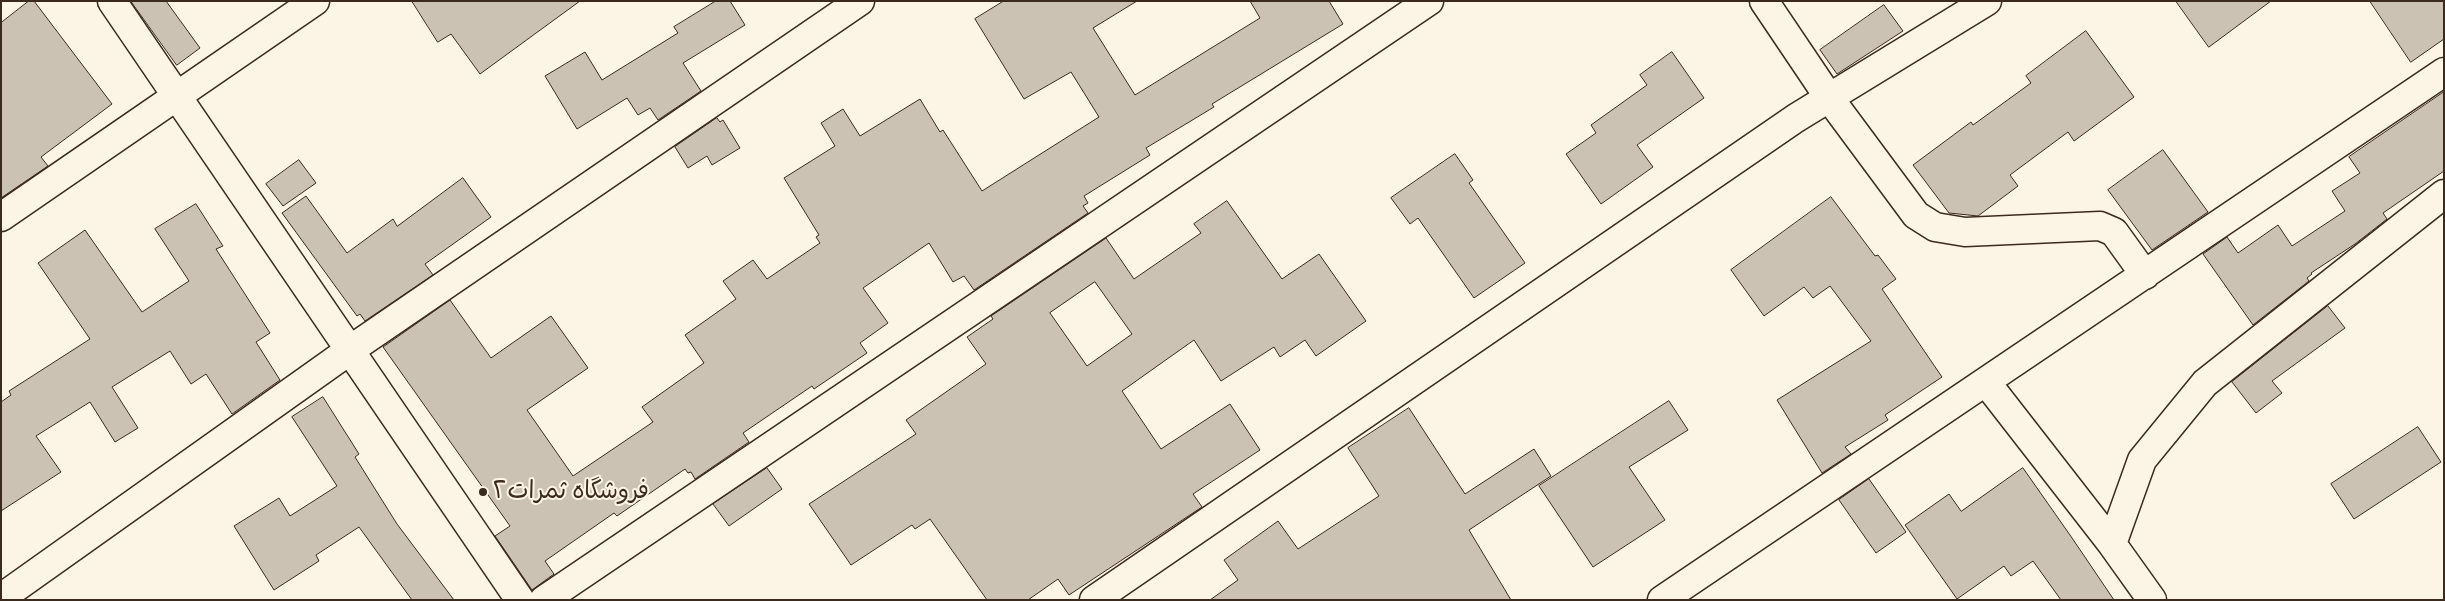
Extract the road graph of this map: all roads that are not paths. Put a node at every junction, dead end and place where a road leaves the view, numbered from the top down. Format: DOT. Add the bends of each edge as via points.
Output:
graph roads {
  1 [pos="112,1"];
  2 [pos="315,1"];
  3 [pos="860,1"];
  4 [pos="1429,1"];
  5 [pos="1764,1"];
  6 [pos="1987,1"];
  7 [pos="2444,72"];
  8 [pos="176,96"];
  9 [pos="1830,99"];
  10 [pos="2444,194"];
  11 [pos="1,217"];
  12 [pos="2145,276"];
  13 [pos="350,350"];
  14 [pos="1986,382"];
  15 [pos="2112,544"];
  16 [pos="1,598"];
  17 [pos="520,600"];
  18 [pos="544,600"];
  19 [pos="1094,600"];
  20 [pos="1662,600"];
  21 [pos="2152,600"];
  1 -- 8 [label="street"];
  2 -- 8 [label="street"];
  3 -- 13 [label="street"];
  4 -- 18 [label="street"];
  5 -- 9 [label="street"];
  6 -- 9 [label="street"];
  7 -- 12 [label="street"];
  8 -- 11 [label="street"];
  8 -- 13 [label="street"];
  9 -- 12 [label="street" via="1916,215 1934,226 1966,232 2100,226 2114,232"];
  9 -- 19 [label="street" via="1796,118"];
  10 -- 15 [label="street" via="2205,383 2142,460"];
  12 -- 14 [label="street"];
  13 -- 16 [label="street"];
  13 -- 17 [label="street"];
  14 -- 15 [label="street"];
  14 -- 20 [label="street"];
  15 -- 21 [label="street"];
}
